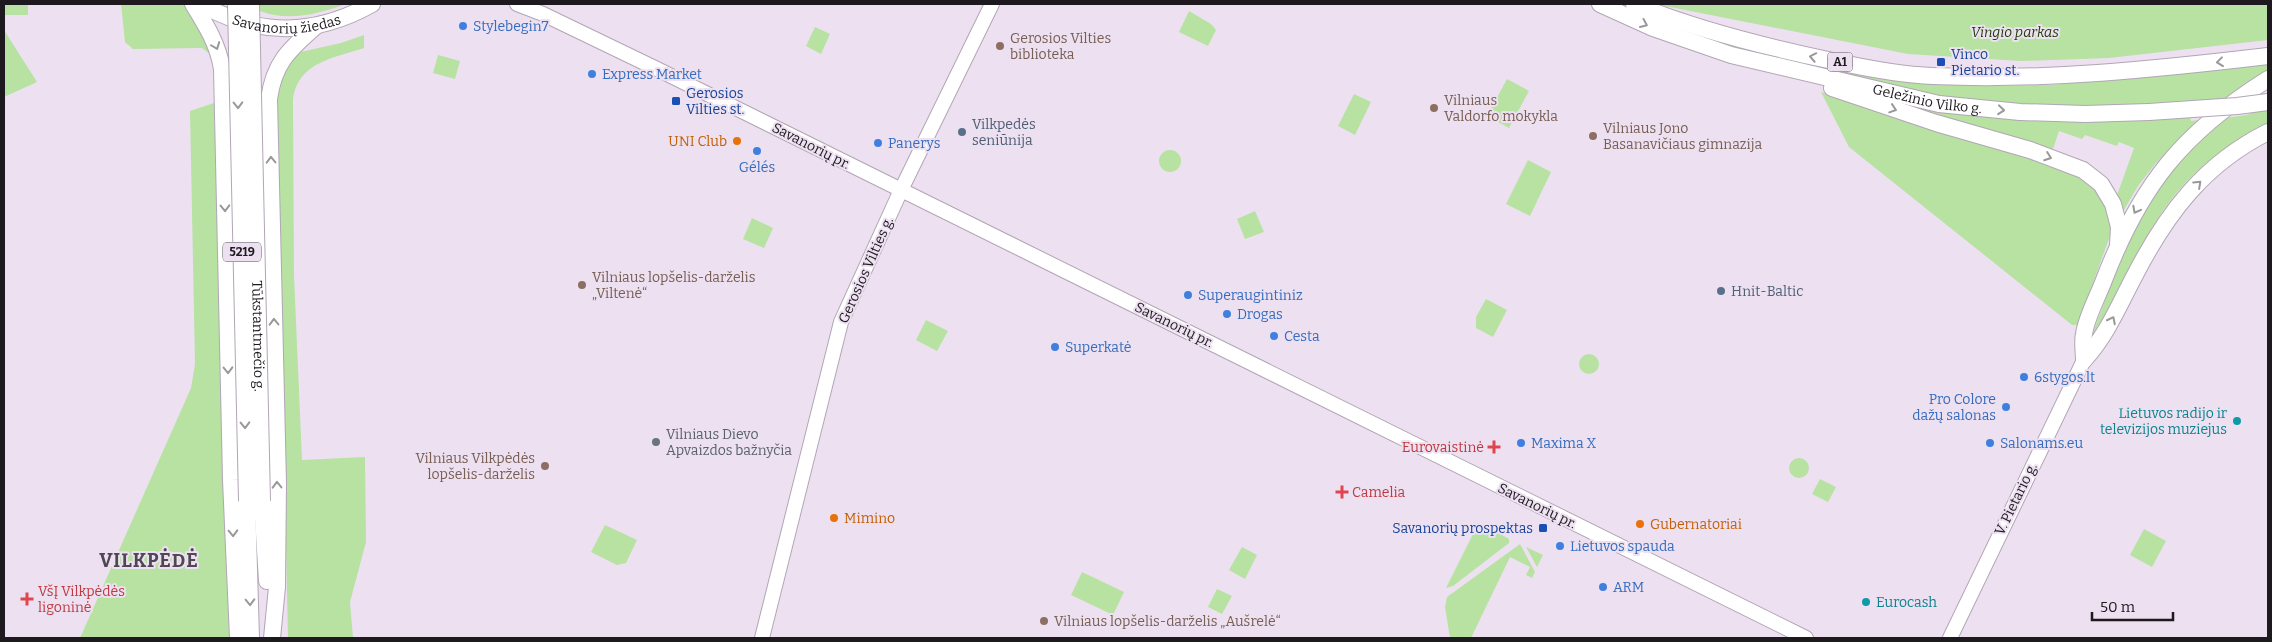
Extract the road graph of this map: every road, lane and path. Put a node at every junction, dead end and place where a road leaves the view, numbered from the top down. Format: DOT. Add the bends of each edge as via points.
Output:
graph roads {
  1 [pos="193,4"];
  2 [pos="201,4"];
  3 [pos="236,4"];
  4 [pos="251,4"];
  5 [pos="377,4"];
  6 [pos="517,4"];
  7 [pos="527,4"];
  8 [pos="992,4"];
  9 [pos="1600,4"];
  10 [pos="1634,4"];
  11 [pos="367,7"];
  12 [pos="543,14"];
  13 [pos="316,26"];
  14 [pos="1731,55"];
  15 [pos="2268,56"];
  16 [pos="2268,79"];
  17 [pos="2268,102"];
  18 [pos="2268,132"];
  19 [pos="901,190"];
  20 [pos="2118,245"];
  21 [pos="2084,360"];
  22 [pos="254,501"];
  23 [pos="238,638"];
  24 [pos="251,638"];
  25 [pos="271,638"];
  26 [pos="762,638"];
  27 [pos="1806,638"];
  28 [pos="1950,638"];
  1 -- 23 [label="highway, one-way" via="209,29 222,69 231,480"];
  2 -- 13 [label="highway, Savanorių žiedas" via="256,26 283,29"];
  3 -- 22 [label="highway, Tūkstantmečio g. / 5219, one-way, bridge"];
  4 -- 22 [label="highway, Tūkstantmečio g. / 5219, bridge"];
  5 -- 11 [label="main road"];
  6 -- 12 [label="main road, Savanorių pr."];
  7 -- 12 [label="main road, Savanorių pr."];
  8 -- 19 [label="main road, Gerosios Vilties g."];
  9 -- 14 [label="highway, Geležinio Vilko g. / A1, one-way" via="1653,28"];
  15 -- 10 [label="highway, Geležinio Vilko g. / A1, one-way" via="2130,72 2053,77 1932,76 1796,54 1660,15"];
  11 -- 13 [label="highway, Savanorių žiedas"];
  12 -- 19 [label="main road, Savanorių pr."];
  25 -- 13 [label="highway, one-way" via="277,587 278,502 269,99 279,63"];
  14 -- 17 [label="highway, Geležinio Vilko g. / A1, one-way, bridge" via="1939,104 2020,112 2149,112"];
  14 -- 20 [label="highway, one-way" via="1936,123 2030,150 2083,170 2101,184 2113,204 2119,227"];
  16 -- 20 [label="highway, one-way" via="2206,123 2179,150 2153,180"];
  21 -- 18 [label="highway, one-way" via="2101,342 2169,216 2213,170"];
  19 -- 26 [label="main road, Gerosios Vilties g." via="841,322"];
  19 -- 27 [label="main road, Savanorių pr."];
  20 -- 21 [label="highway" via="2084,334"];
  21 -- 28 [label="main road, V. Pietario g."];
  22 -- 24 [label="highway, Tūkstantmečio g. / 5219, one-way"];
  22 -- 25 [label="highway, Tūkstantmečio g. / 5219"];
}
